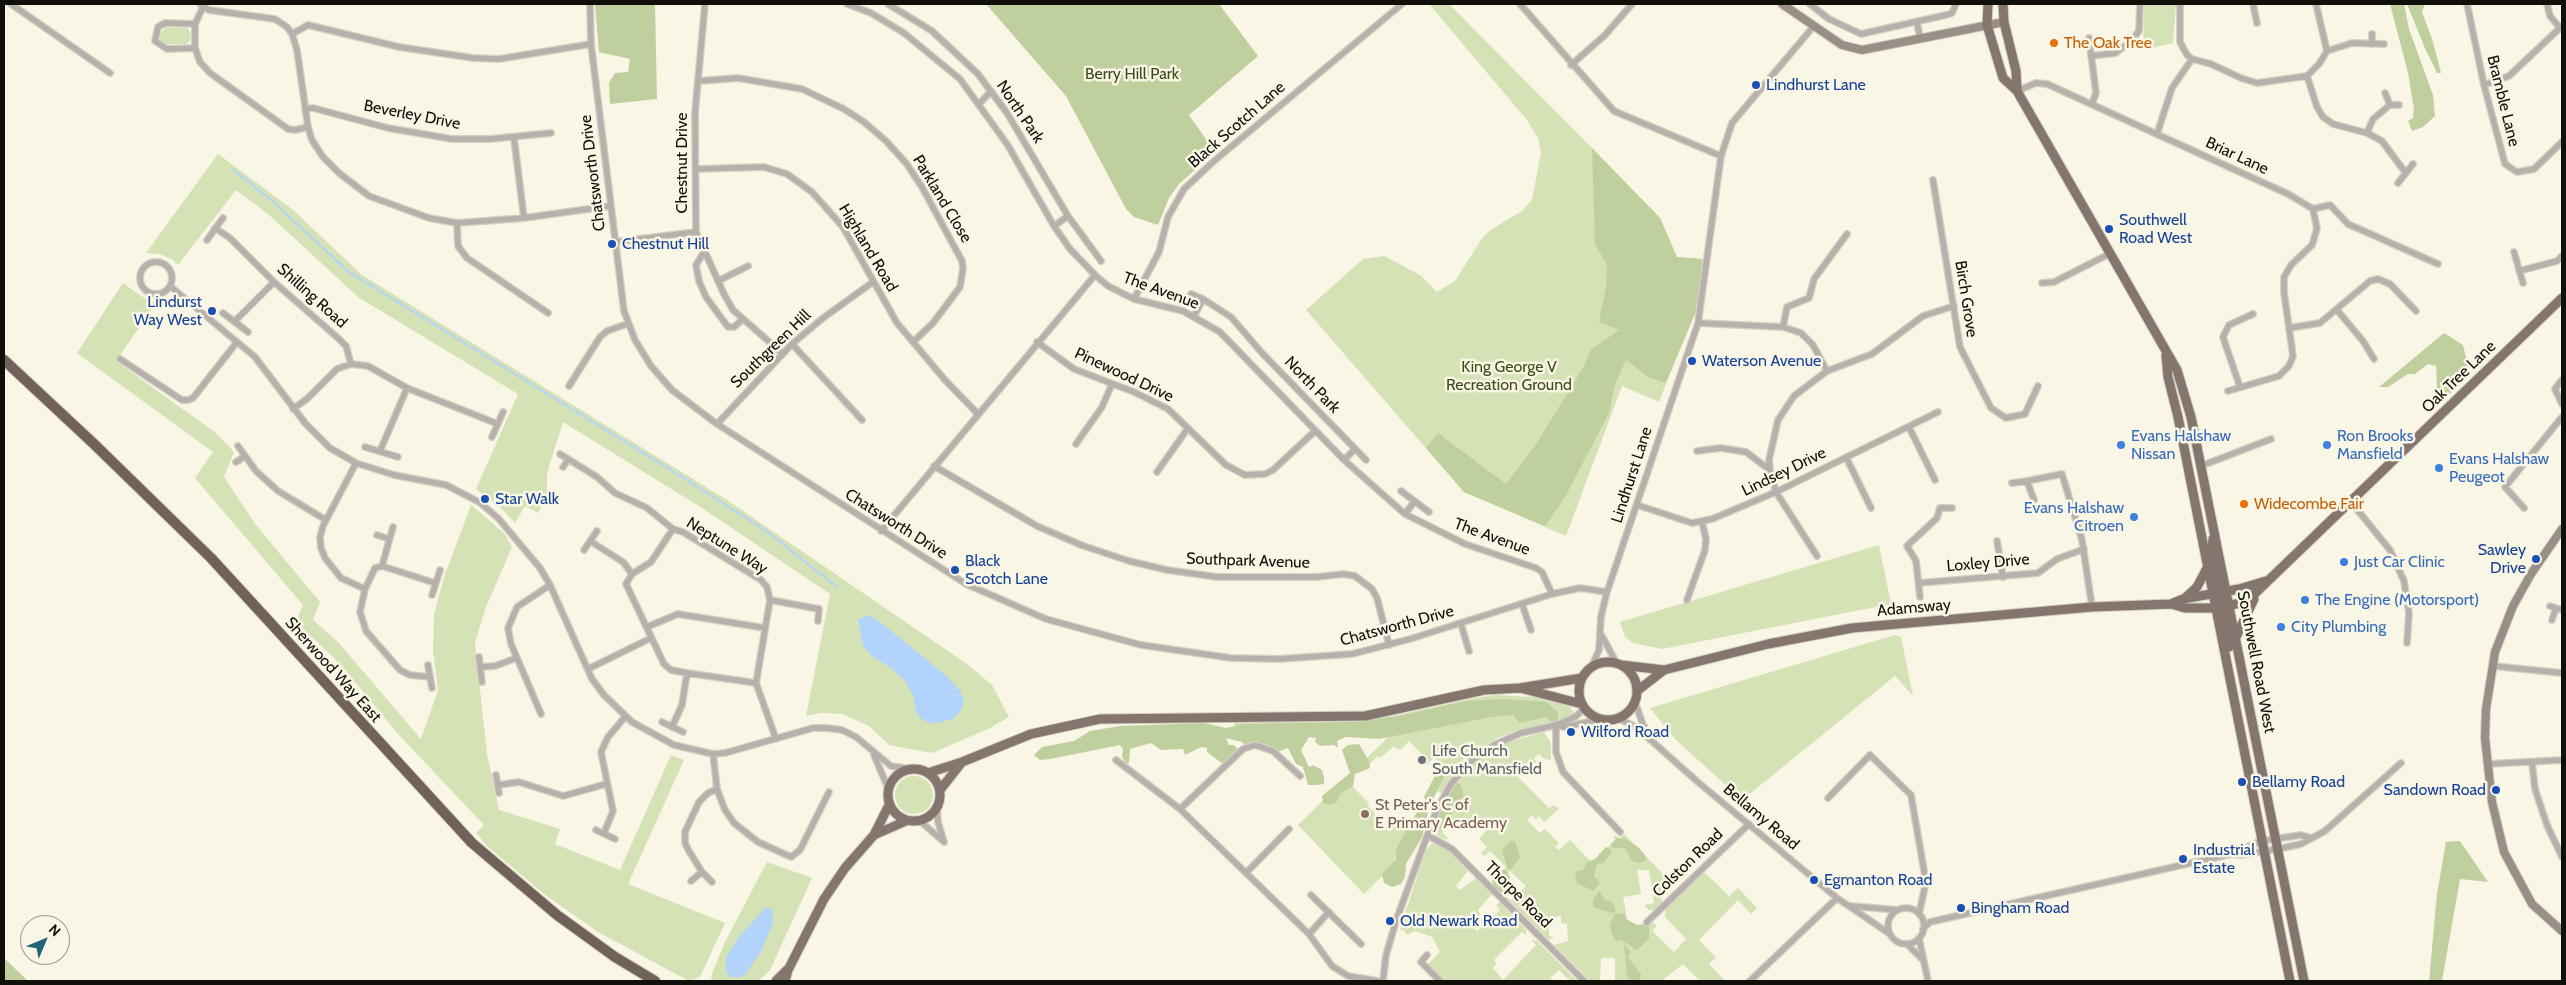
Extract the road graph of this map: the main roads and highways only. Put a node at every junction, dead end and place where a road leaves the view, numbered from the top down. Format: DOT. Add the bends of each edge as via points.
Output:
graph roads {
  1 [pos="1988,4"];
  2 [pos="2003,4"];
  3 [pos="2017,91"];
  4 [pos="2562,298"];
  5 [pos="2166,352"];
  6 [pos="4,360"];
  7 [pos="2207,568"];
  8 [pos="2266,581"];
  9 [pos="2220,593"];
  10 [pos="2256,595"];
  11 [pos="2183,599"];
  12 [pos="2171,604"];
  13 [pos="2222,607"];
  14 [pos="2236,637"];
  15 [pos="1619,665"];
  16 [pos="1664,670"];
  17 [pos="1582,678"];
  18 [pos="1520,688"];
  19 [pos="1637,691"];
  20 [pos="1584,706"];
  21 [pos="962,762"];
  22 [pos="928,773"];
  23 [pos="940,790"];
  24 [pos="889,805"];
  25 [pos="906,820"];
  26 [pos="874,835"];
  27 [pos="788,970"];
  28 [pos="655,981"];
  29 [pos="776,981"];
  30 [pos="785,981"];
  31 [pos="2290,981"];
  32 [pos="2304,981"];
  1 -- 3 [label="main road, Southwell Road West" via="1987,24 2004,78"];
  2 -- 3 [label="main road, Southwell Road West"];
  3 -- 5 [label="main road, Southwell Road West" via="2140,301"];
  4 -- 8 [label="main road, Oak Tree Lane"];
  5 -- 7 [label="main road, Southwell Road West" via="2168,377"];
  5 -- 9 [label="main road, Southwell Road West" via="2177,370 2191,417 2213,526"];
  6 -- 28 [label="highway, Sherwood Way East" via="211,558 472,843 557,915"];
  7 -- 9 [label="main road, Southwell Road West"];
  7 -- 11 [label="main road" via="2197,587"];
  8 -- 9 [label="main road, Oak Tree Lane"];
  8 -- 10 [label="main road, Oak Tree Lane"];
  9 -- 11 [label="main road, Adamsway"];
  9 -- 13 [label="main road"];
  9 -- 13 [label="main road, Southwell Road West"];
  10 -- 13 [label="main road" via="2246,602"];
  10 -- 14 [label="main road, Oak Tree Lane"];
  11 -- 12 [label="main road, Adamsway"];
  12 -- 13 [label="main road, Adamsway" via="2185,608"];
  12 -- 16 [label="main road, Adamsway" via="2092,606 1852,628 1768,644"];
  13 -- 14 [label="main road, Southwell Road West"];
  13 -- 31 [label="main road, Southwell Road West" via="2231,684"];
  14 -- 32 [label="main road, Southwell Road West"];
  15 -- 16 [label="main road, Adamsway"];
  15 -- 17 [label="main road" via="1601,663"];
  15 -- 19 [label="main road" via="1633,676"];
  16 -- 19 [label="main road, Adamsway"];
  17 -- 18 [label="main road"];
  17 -- 20 [label="main road" via="1580,686"];
  18 -- 20 [label="main road"];
  18 -- 21 [label="main road" via="1484,690 1365,716 1100,719 1031,734"];
  19 -- 20 [label="main road" via="1635,702 1617,718 1603,719"];
  21 -- 22 [label="main road"];
  21 -- 23 [label="main road"];
  22 -- 23 [label="main road"];
  22 -- 24 [label="main road" via="910,769 897,775 888,788"];
  23 -- 25 [label="main road" via="937,808 932,815 920,821"];
  24 -- 25 [label="main road" via="896,815"];
  24 -- 26 [label="main road"];
  25 -- 26 [label="main road"];
  26 -- 27 [label="main road" via="845,868 824,899"];
  27 -- 29 [label="main road"];
  27 -- 30 [label="main road"];
}
